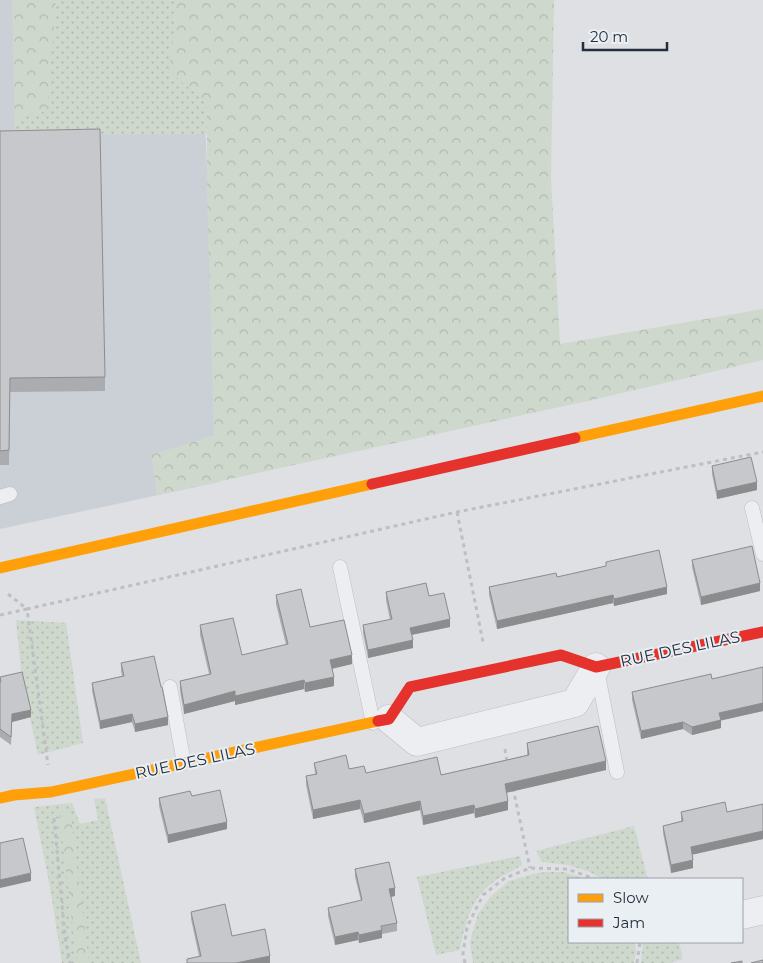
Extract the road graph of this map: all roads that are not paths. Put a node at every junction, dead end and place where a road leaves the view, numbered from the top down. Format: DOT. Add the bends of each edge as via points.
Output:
graph roads {
  1 [pos="763,396"];
  2 [pos="752,508"];
  3 [pos="763,554"];
  4 [pos="340,567"];
  5 [pos="0,568"];
  6 [pos="763,632"];
  7 [pos="596,667"];
  8 [pos="170,687"];
  9 [pos="381,721"];
  10 [pos="184,764"];
  11 [pos="617,772"];
  12 [pos="0,798"];
  13 [pos="763,910"];
  14 [pos="743,915"];
  1 -- 5 [label="street"];
  2 -- 3 [label="lane"];
  4 -- 9 [label="lane"];
  6 -- 7 [label="street, RUE DES LILAS"];
  7 -- 9 [label="street" via="561,655 410,686"];
  7 -- 9 [label="street" via="575,703 417,742"];
  7 -- 11 [label="lane"];
  8 -- 10 [label="lane"];
  9 -- 10 [label="street, RUE DES LILAS"];
  10 -- 12 [label="street, RUE DES LILAS" via="51,792"];
  13 -- 14 [label="street"];
}
